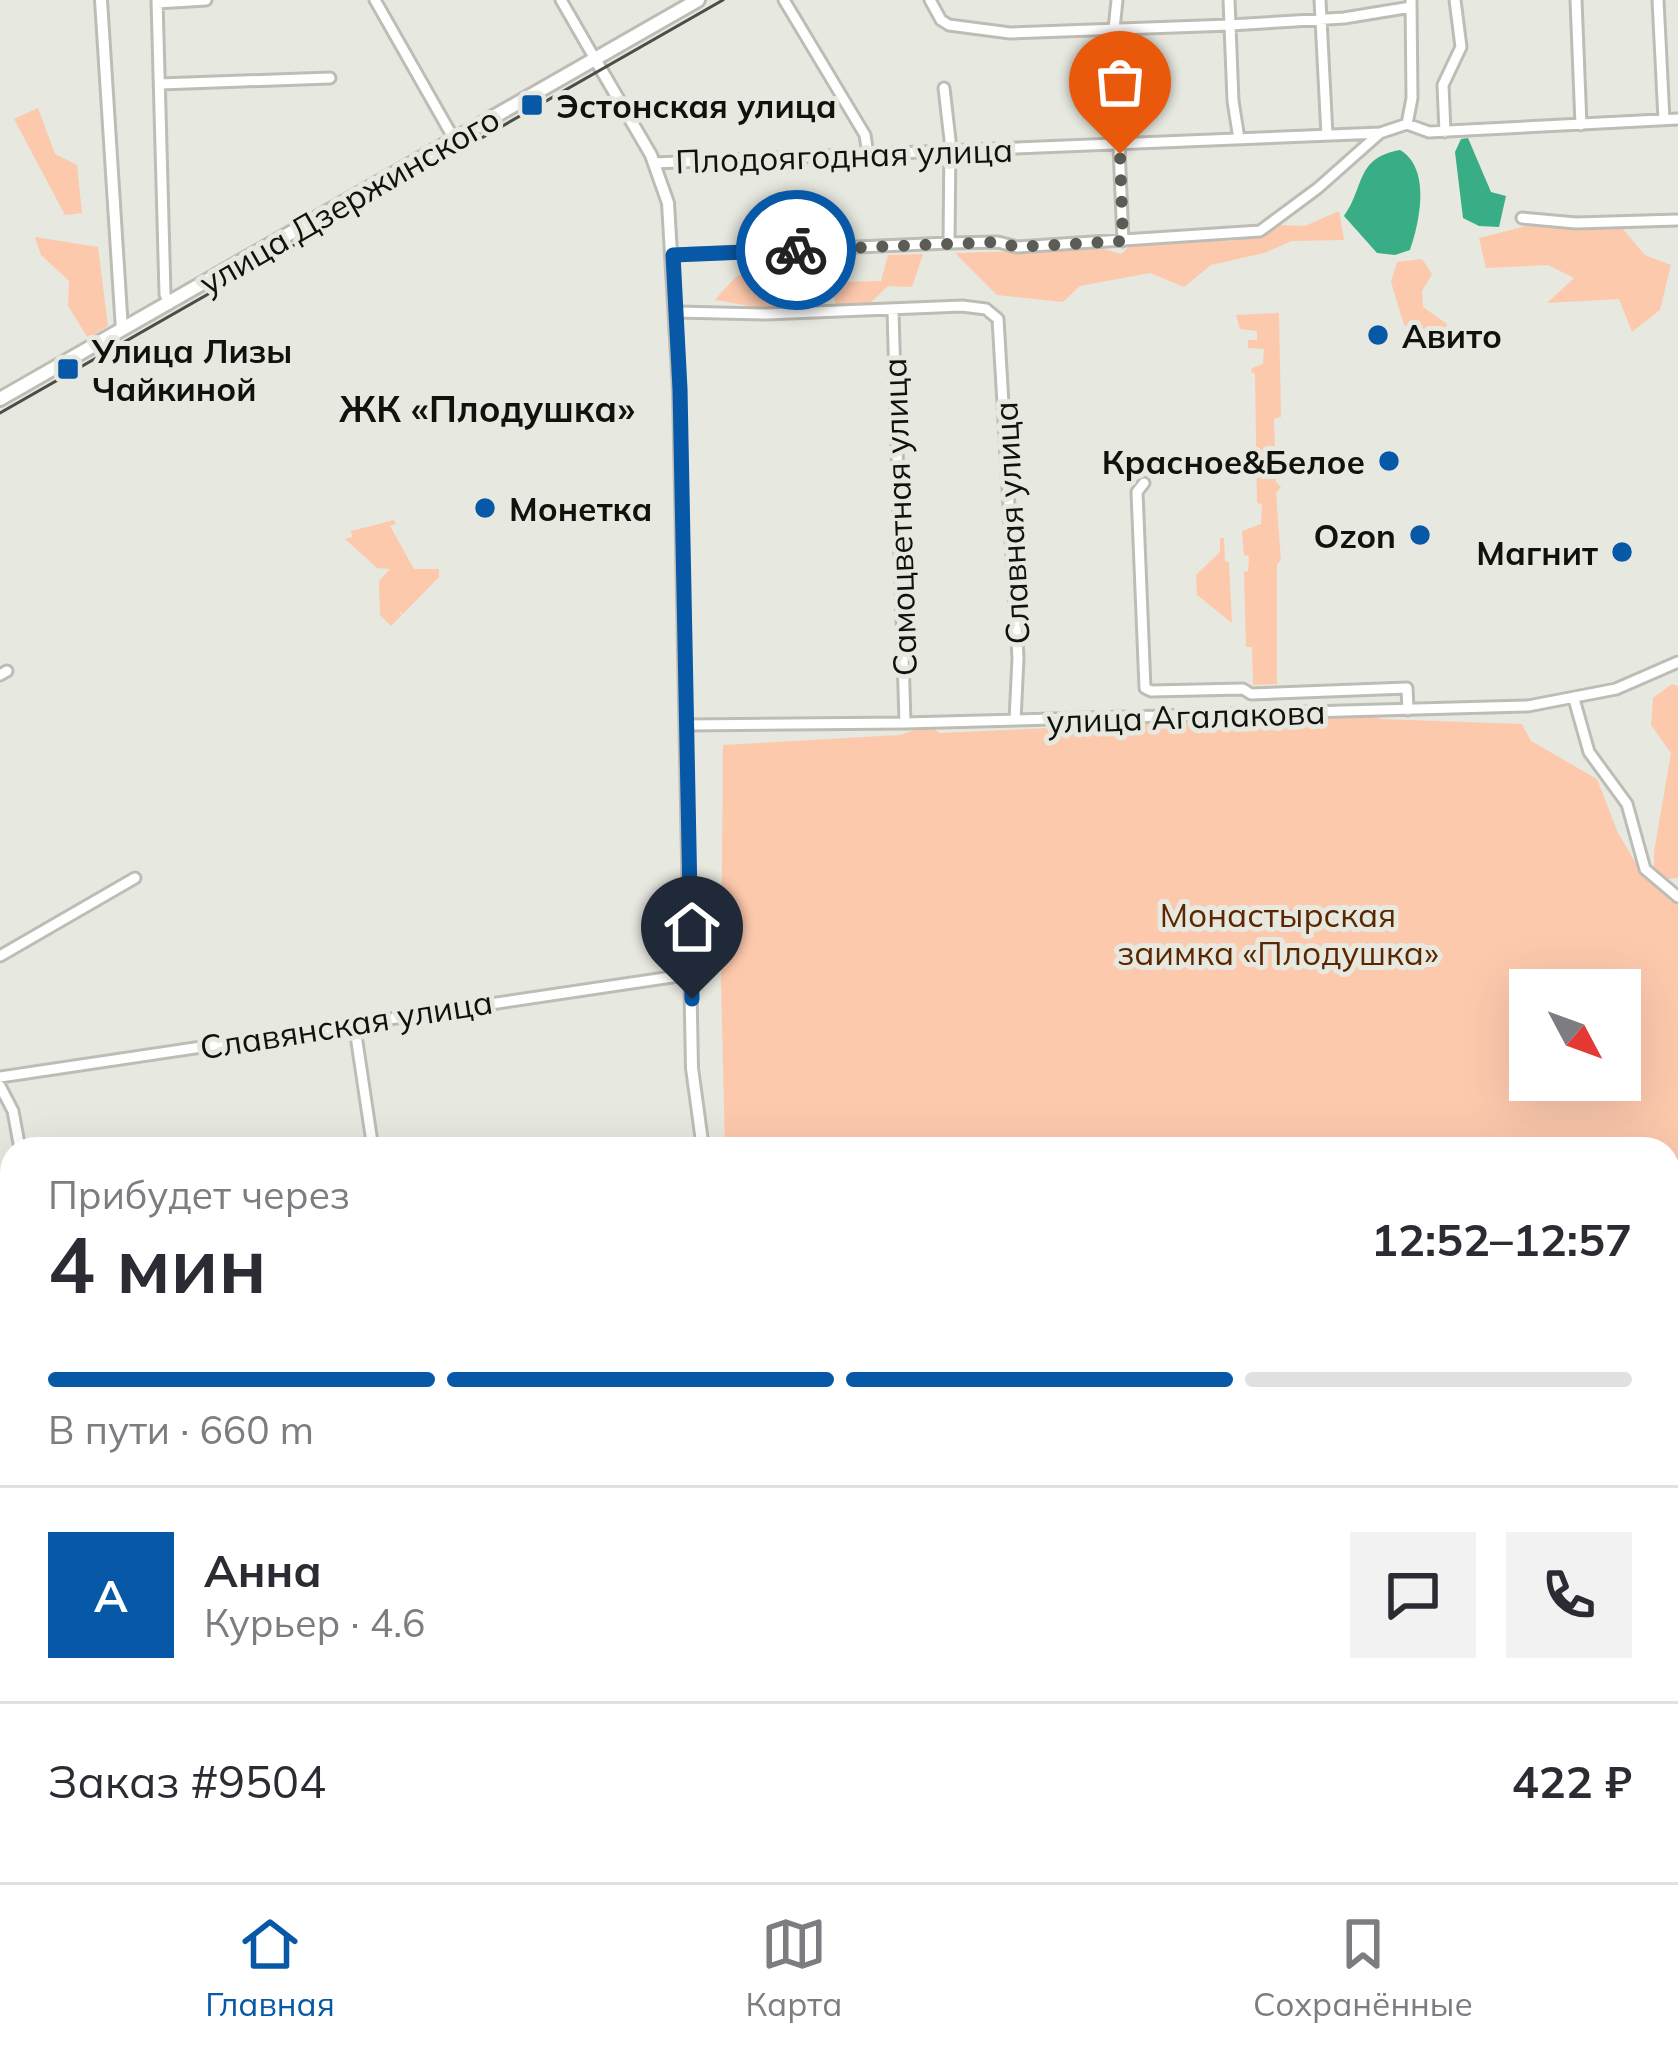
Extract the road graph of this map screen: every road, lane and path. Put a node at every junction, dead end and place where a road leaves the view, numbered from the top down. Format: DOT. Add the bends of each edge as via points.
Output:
graph roads {
  1 [pos="101,0"];
  2 [pos="206,0"];
  3 [pos="375,0"];
  4 [pos="561,0"];
  5 [pos="698,0"];
  6 [pos="784,0"];
  7 [pos="930,0"];
  8 [pos="1118,0"];
  9 [pos="1228,0"];
  10 [pos="1320,0"];
  11 [pos="1455,0"];
  12 [pos="1576,0"];
  13 [pos="1658,0"];
  14 [pos="157,1"];
  15 [pos="1411,3"];
  16 [pos="676,5"];
  17 [pos="1319,19"];
  18 [pos="1230,25"];
  19 [pos="1114,29"];
  20 [pos="595,59"];
  21 [pos="331,78"];
  22 [pos="160,84"];
  23 [pos="944,88"];
  24 [pos="1678,119"];
  25 [pos="1664,120"];
  26 [pos="1407,124"];
  27 [pos="1581,125"];
  28 [pos="1445,132"];
  29 [pos="1380,133"];
  30 [pos="1328,134"];
  31 [pos="454,139"];
  32 [pos="1239,139"];
  33 [pos="1118,142"];
  34 [pos="950,150"];
  35 [pos="868,154"];
  36 [pos="654,163"];
  37 [pos="1522,218"];
  38 [pos="1678,220"];
  39 [pos="1123,241"];
  40 [pos="949,243"];
  41 [pos="673,255"];
  42 [pos="169,304"];
  43 [pos="893,311"];
  44 [pos="676,312"];
  45 [pos="122,330"];
  46 [pos="0,399"];
  47 [pos="1144,484"];
  48 [pos="1678,662"];
  49 [pos="1574,699"];
  50 [pos="1408,710"];
  51 [pos="1015,720"];
  52 [pos="905,723"];
  53 [pos="688,725"];
  54 [pos="135,878"];
  55 [pos="1678,897"];
  56 [pos="0,956"];
  57 [pos="692,974"];
  58 [pos="355,1022"];
  59 [pos="0,1082"];
  60 [pos="18,1137"];
  61 [pos="372,1137"];
  62 [pos="701,1137"];
  1 -- 45 [label="street"];
  2 -- 14 [label="street"];
  3 -- 31 [label="street"];
  4 -- 20 [label="street"];
  5 -- 16 [label="main road, улица Дзержинского"];
  6 -- 35 [label="street" via="865,134"];
  7 -- 19 [label="street" via="941,20 957,27"];
  8 -- 19 [label="street"];
  9 -- 18 [label="street"];
  10 -- 17 [label="street"];
  11 -- 28 [label="street" via="1461,47 1443,85"];
  12 -- 27 [label="street"];
  13 -- 25 [label="street"];
  14 -- 22 [label="street"];
  15 -- 17 [label="street"];
  15 -- 26 [label="street"];
  16 -- 20 [label="main road, улица Дзержинского"];
  17 -- 18 [label="street"];
  17 -- 30 [label="street"];
  18 -- 19 [label="street"];
  18 -- 32 [label="street"];
  19 -- 33 [label="street"];
  20 -- 31 [label="main road, улица Дзержинского"];
  20 -- 36 [label="street"];
  21 -- 22 [label="street"];
  22 -- 42 [label="street"];
  23 -- 34 [label="street"];
  24 -- 25 [label="street"];
  25 -- 27 [label="street"];
  26 -- 28 [label="street"];
  26 -- 29 [label="street, Плодоягодная улица"];
  27 -- 28 [label="street"];
  29 -- 30 [label="street, Плодоягодная улица"];
  29 -- 39 [label="street" via="1260,231"];
  30 -- 32 [label="street, Плодоягодная улица"];
  31 -- 42 [label="main road, улица Дзержинского"];
  32 -- 33 [label="street, Плодоягодная улица"];
  33 -- 34 [label="street, Плодоягодная улица"];
  33 -- 39 [label="street"];
  34 -- 35 [label="street, Плодоягодная улица"];
  34 -- 40 [label="street"];
  35 -- 36 [label="street, Плодоягодная улица"];
  36 -- 41 [label="street"];
  37 -- 38 [label="street"];
  39 -- 40 [label="street"];
  40 -- 41 [label="street"];
  41 -- 44 [label="street"];
  42 -- 45 [label="main road, улица Дзержинского"];
  43 -- 44 [label="street"];
  43 -- 51 [label="street, Славная улица" via="980,307 1001,326"];
  43 -- 52 [label="street, Самоцветная улица"];
  44 -- 53 [label="street"];
  45 -- 46 [label="main road, улица Дзержинского"];
  47 -- 50 [label="street" via="1137,492 1144,688 1407,688"];
  48 -- 49 [label="street, улица Агалакова"];
  49 -- 50 [label="street, улица Агалакова"];
  49 -- 55 [label="street" via="1589,752 1627,804 1645,869"];
  50 -- 51 [label="street, улица Агалакова"];
  51 -- 52 [label="street, улица Агалакова"];
  52 -- 53 [label="street, улица Агалакова"];
  53 -- 57 [label="street"];
  54 -- 56 [label="street"];
  57 -- 58 [label="street, Славянская улица"];
  57 -- 62 [label="street"];
  58 -- 59 [label="street, Славянская улица"];
  58 -- 61 [label="street"];
  59 -- 60 [label="street"];
}
